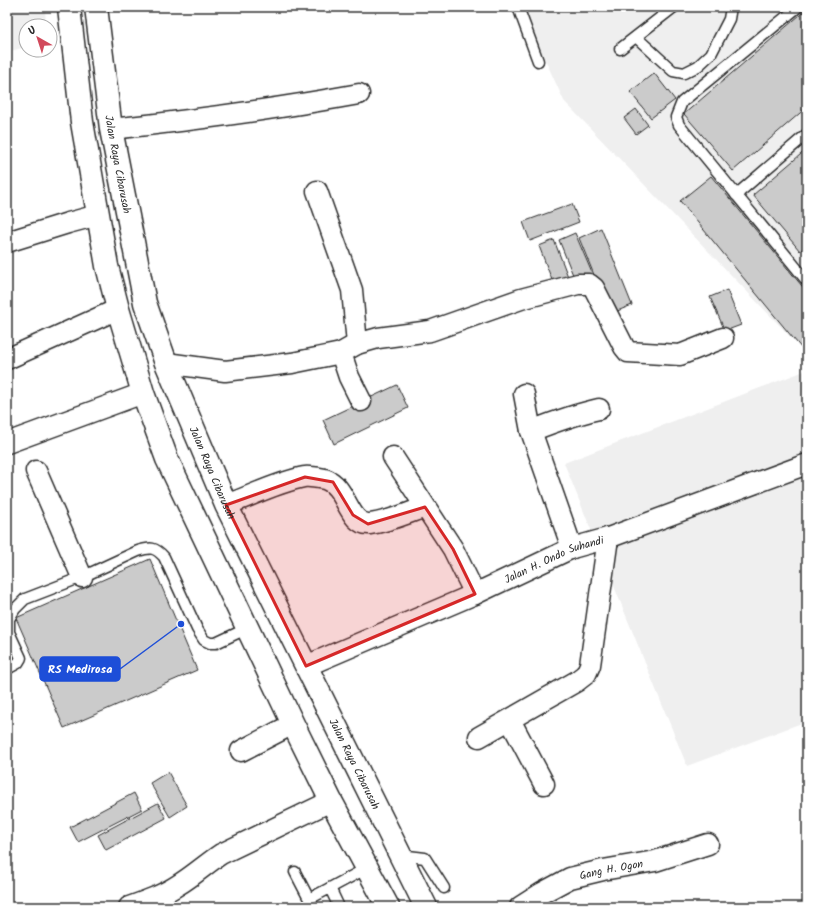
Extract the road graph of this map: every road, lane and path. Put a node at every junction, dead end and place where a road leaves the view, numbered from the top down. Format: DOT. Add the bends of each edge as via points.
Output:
graph roads {
  1 [pos="69,7"];
  2 [pos="96,7"];
  3 [pos="518,7"];
  4 [pos="674,7"];
  5 [pos="731,7"];
  6 [pos="798,7"];
  7 [pos="636,37"];
  8 [pos="620,49"];
  9 [pos="538,61"];
  10 [pos="359,94"];
  11 [pos="111,129"];
  12 [pos="807,134"];
  13 [pos="317,191"];
  14 [pos="736,195"];
  15 [pos="98,215"];
  16 [pos="7,242"];
  17 [pos="806,278"];
  18 [pos="118,309"];
  19 [pos="723,338"];
  20 [pos="349,348"];
  21 [pos="7,359"];
  22 [pos="166,363"];
  23 [pos="143,393"];
  24 [pos="524,394"];
  25 [pos="361,401"];
  26 [pos="599,409"];
  27 [pos="532,431"];
  28 [pos="7,443"];
  29 [pos="393,457"];
  30 [pos="807,464"];
  31 [pos="36,471"];
  32 [pos="226,505"];
  33 [pos="425,507"];
  34 [pos="608,538"];
  35 [pos="572,548"];
  36 [pos="82,577"];
  37 [pos="475,594"];
  38 [pos="248,628"];
  39 [pos="306,666"];
  40 [pos="7,669"];
  41 [pos="510,720"];
  42 [pos="293,724"];
  43 [pos="479,737"];
  44 [pos="241,751"];
  45 [pos="544,784"];
  46 [pos="332,801"];
  47 [pos="708,844"];
  48 [pos="400,855"];
  49 [pos="367,868"];
  50 [pos="295,872"];
  51 [pos="330,888"];
  52 [pos="444,888"];
  53 [pos="129,907"];
  54 [pos="339,907"];
  55 [pos="388,907"];
  56 [pos="426,907"];
  57 [pos="520,907"];
  1 -- 15 [label="main road" via="82,122"];
  2 -- 11 [label="main road, Jalan Raya Cibarusah"];
  3 -- 9 [label="lane"];
  4 -- 7 [label="lane"];
  5 -- 7 [label="lane" via="729,19 711,54 698,66 684,73 673,71"];
  6 -- 14 [label="lane" via="682,102 676,117 679,125"];
  7 -- 8 [label="lane"];
  10 -- 11 [label="street" via="198,119"];
  11 -- 22 [label="main road, Jalan Raya Cibarusah" via="146,303"];
  12 -- 14 [label="lane"];
  13 -- 20 [label="street" via="352,290"];
  14 -- 17 [label="lane"];
  15 -- 16 [label="street"];
  15 -- 18 [label="main road"];
  18 -- 21 [label="street"];
  18 -- 23 [label="main road"];
  19 -- 20 [label="street" via="680,355 628,352 594,288 589,284 578,284 521,299 430,331 378,338"];
  20 -- 22 [label="street" via="292,363 225,371"];
  20 -- 25 [label="street" via="350,377"];
  22 -- 32 [label="main road, Jalan Raya Cibarusah"];
  23 -- 28 [label="street"];
  23 -- 38 [label="main road" via="167,459"];
  24 -- 27 [label="street"];
  26 -- 27 [label="street" via="573,415"];
  27 -- 35 [label="street"];
  29 -- 33 [label="street"];
  30 -- 34 [label="street, Jalan H. Ondo Suhandi"];
  31 -- 36 [label="street"];
  32 -- 33 [label="street" via="305,477 333,482 353,515 359,521 368,524"];
  32 -- 39 [label="main road, Jalan Raya Cibarusah"];
  33 -- 37 [label="street" via="453,549"];
  34 -- 35 [label="street, Jalan H. Ondo Suhandi"];
  34 -- 41 [label="street" via="590,665 586,674"];
  35 -- 37 [label="street, Jalan H. Ondo Suhandi"];
  36 -- 38 [label="lane" via="138,551 157,549 164,557 204,640 216,643"];
  36 -- 40 [label="lane" via="25,599 15,608 9,618 9,632 21,658 18,663"];
  37 -- 39 [label="street, Jalan H. Ondo Suhandi"];
  38 -- 42 [label="main road"];
  39 -- 48 [label="main road, Jalan Raya Cibarusah"];
  41 -- 43 [label="street"];
  41 -- 45 [label="street"];
  42 -- 44 [label="street"];
  42 -- 46 [label="main road"];
  46 -- 49 [label="main road"];
  46 -- 53 [label="street" via="221,854 178,885"];
  47 -- 57 [label="street, Gang H. Ogon" via="655,861 570,878"];
  48 -- 52 [label="lane" via="425,858"];
  48 -- 56 [label="main road, Jalan Raya Cibarusah"];
  49 -- 51 [label="lane"];
  49 -- 55 [label="main road"];
  50 -- 51 [label="lane" via="309,899"];
  51 -- 54 [label="lane"];
}
